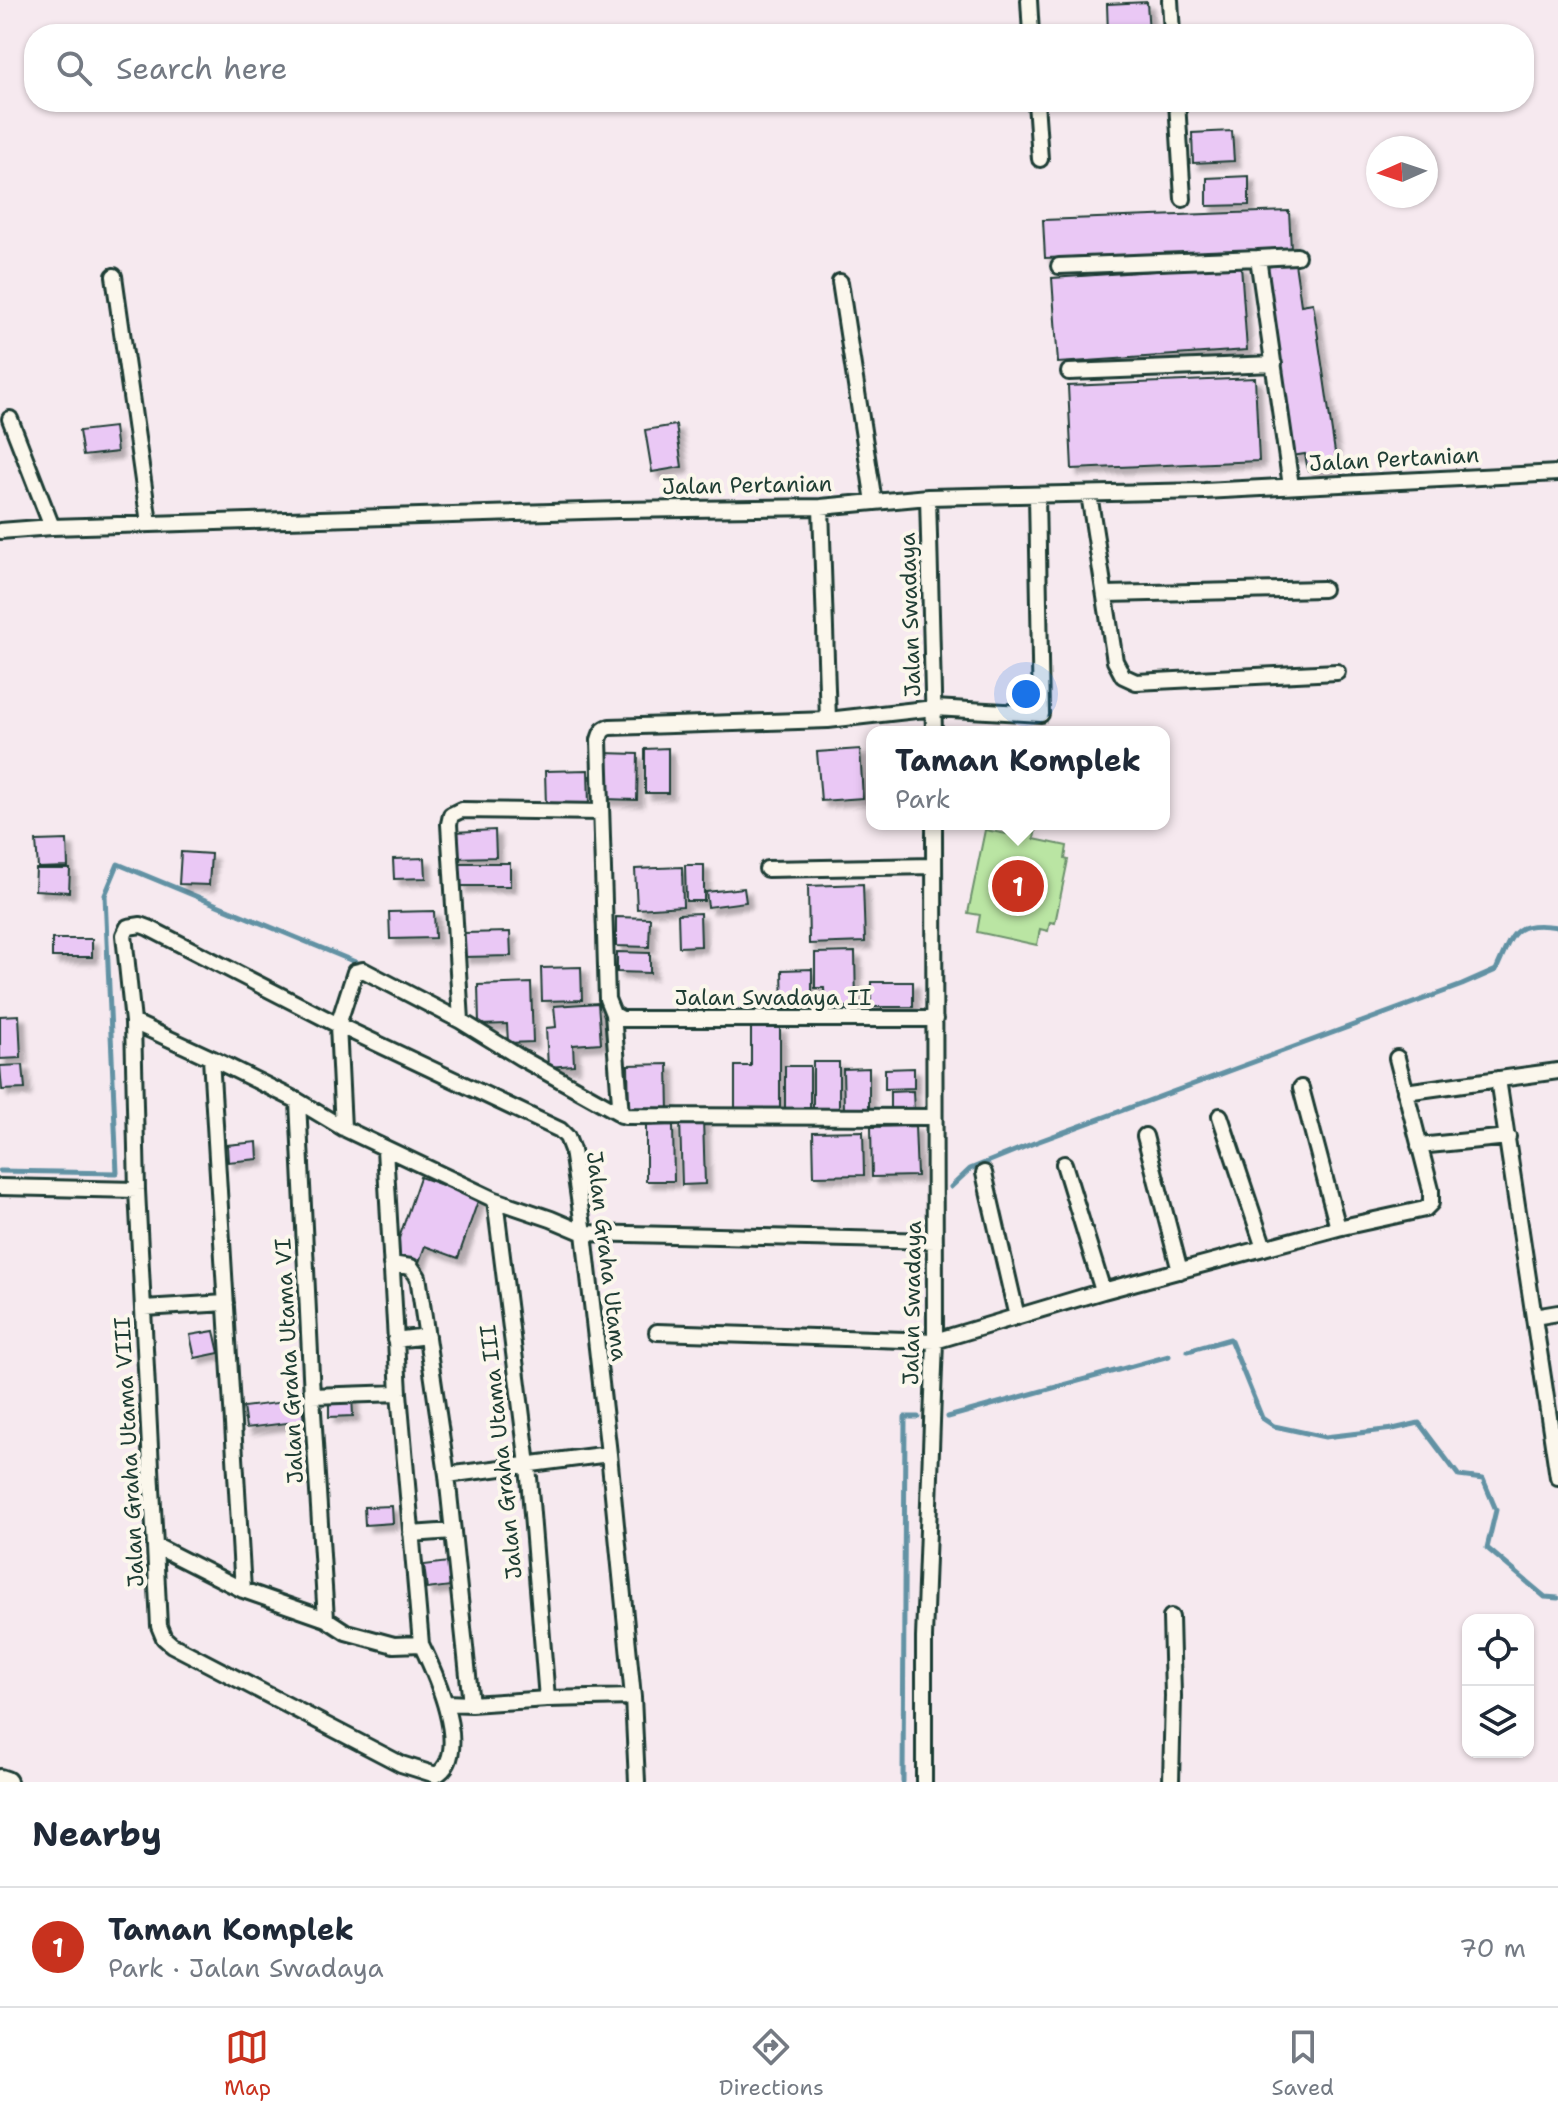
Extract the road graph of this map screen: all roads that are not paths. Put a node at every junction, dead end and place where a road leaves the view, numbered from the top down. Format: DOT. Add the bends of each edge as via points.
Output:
graph roads {
  1 [pos="1029,0"];
  2 [pos="1170,0"];
  3 [pos="1030,24"];
  4 [pos="1171,24"];
  5 [pos="1037,112"];
  6 [pos="1178,112"];
  7 [pos="1040,159"];
  8 [pos="1183,199"];
  9 [pos="1297,256"];
  10 [pos="1258,258"];
  11 [pos="1059,266"];
  12 [pos="114,276"];
  13 [pos="840,282"];
  14 [pos="1274,364"];
  15 [pos="1069,372"];
  16 [pos="10,419"];
  17 [pos="1558,473"];
  18 [pos="1291,486"];
  19 [pos="1089,494"];
  20 [pos="1037,495"];
  21 [pos="928,497"];
  22 [pos="874,502"];
  23 [pos="821,507"];
  24 [pos="149,523"];
  25 [pos="52,527"];
  26 [pos="0,531"];
  27 [pos="1323,589"];
  28 [pos="1106,594"];
  29 [pos="1337,672"];
  30 [pos="934,708"];
  31 [pos="828,720"];
  32 [pos="934,726"];
  33 [pos="601,812"];
  34 [pos="934,830"];
  35 [pos="934,866"];
  36 [pos="767,869"];
  37 [pos="124,935"];
  38 [pos="613,1014"];
  39 [pos="935,1019"];
  40 [pos="461,1021"];
  41 [pos="133,1022"];
  42 [pos="338,1025"];
  43 [pos="211,1058"];
  44 [pos="1397,1058"];
  45 [pos="1558,1071"];
  46 [pos="1498,1079"];
  47 [pos="1301,1088"];
  48 [pos="1405,1092"];
  49 [pos="298,1101"];
  50 [pos="621,1115"];
  51 [pos="1220,1116"];
  52 [pos="934,1117"];
  53 [pos="343,1128"];
  54 [pos="1145,1136"];
  55 [pos="1508,1137"];
  56 [pos="1419,1146"];
  57 [pos="385,1149"];
  58 [pos="1064,1164"];
  59 [pos="984,1173"];
  60 [pos="0,1187"];
  61 [pos="137,1190"];
  62 [pos="495,1200"];
  63 [pos="1338,1228"];
  64 [pos="584,1233"];
  65 [pos="935,1241"];
  66 [pos="1264,1248"];
  67 [pos="391,1264"];
  68 [pos="1180,1271"];
  69 [pos="1103,1291"];
  70 [pos="226,1303"];
  71 [pos="144,1308"];
  72 [pos="1558,1313"];
  73 [pos="1017,1317"];
  74 [pos="1534,1317"];
  75 [pos="657,1332"];
  76 [pos="427,1336"];
  77 [pos="395,1340"];
  78 [pos="935,1341"];
  79 [pos="399,1393"];
  80 [pos="312,1396"];
  81 [pos="609,1454"];
  82 [pos="528,1465"];
  83 [pos="447,1475"];
  84 [pos="1558,1477"];
  85 [pos="453,1531"];
  86 [pos="411,1534"];
  87 [pos="156,1546"];
  88 [pos="243,1590"];
  89 [pos="1171,1617"];
  90 [pos="326,1619"];
  91 [pos="421,1644"];
  92 [pos="633,1697"];
  93 [pos="547,1699"];
  94 [pos="446,1703"];
  95 [pos="471,1704"];
  96 [pos="440,1778"];
  97 [pos="0,1780"];
  98 [pos="6,1782"];
  99 [pos="637,1782"];
  100 [pos="924,1782"];
  101 [pos="1171,1782"];
  1 -- 3 [label="street"];
  2 -- 4 [label="street"];
  5 -- 7 [label="street"];
  6 -- 8 [label="street"];
  9 -- 10 [label="street"];
  10 -- 11 [label="street"];
  10 -- 14 [label="street"];
  12 -- 24 [label="street"];
  13 -- 22 [label="street"];
  14 -- 15 [label="street"];
  14 -- 18 [label="street"];
  16 -- 25 [label="street"];
  17 -- 18 [label="street, Jalan Pertanian"];
  18 -- 19 [label="street, Jalan Pertanian"];
  19 -- 20 [label="street, Jalan Pertanian"];
  19 -- 28 [label="street"];
  20 -- 21 [label="street, Jalan Pertanian"];
  20 -- 30 [label="street" via="1041,714"];
  21 -- 22 [label="street, Jalan Pertanian"];
  21 -- 30 [label="street, Jalan Swadaya"];
  22 -- 23 [label="street, Jalan Pertanian"];
  23 -- 24 [label="street, Jalan Pertanian"];
  23 -- 31 [label="street"];
  24 -- 25 [label="street, Jalan Pertanian"];
  25 -- 26 [label="street, Jalan Pertanian"];
  27 -- 28 [label="street"];
  28 -- 29 [label="street" via="1115,661 1131,681"];
  30 -- 31 [label="street"];
  30 -- 32 [label="street, Jalan Swadaya"];
  31 -- 33 [label="street" via="604,728 599,740"];
  33 -- 38 [label="street" via="607,999"];
  33 -- 40 [label="street" via="461,810 451,815"];
  34 -- 35 [label="street, Jalan Swadaya"];
  35 -- 36 [label="street"];
  35 -- 39 [label="street, Jalan Swadaya"];
  37 -- 41 [label="street, Jalan Graha Utama VIII"];
  37 -- 42 [label="street, Jalan Graha Utama" via="134,925 149,928"];
  38 -- 39 [label="street, Jalan Swadaya II" via="622,1019"];
  38 -- 50 [label="street"];
  39 -- 52 [label="street, Jalan Swadaya"];
  40 -- 42 [label="street" via="363,970 353,978"];
  40 -- 50 [label="street"];
  41 -- 43 [label="street"];
  41 -- 61 [label="street, Jalan Graha Utama VIII"];
  42 -- 53 [label="street"];
  42 -- 64 [label="street, Jalan Graha Utama" via="560,1130 572,1150"];
  43 -- 49 [label="street"];
  43 -- 70 [label="street"];
  44 -- 48 [label="street"];
  45 -- 46 [label="street"];
  46 -- 48 [label="street"];
  46 -- 55 [label="street"];
  47 -- 63 [label="street"];
  48 -- 56 [label="street"];
  49 -- 53 [label="street"];
  49 -- 80 [label="street, Jalan Graha Utama VI"];
  50 -- 52 [label="street"];
  51 -- 66 [label="street"];
  52 -- 65 [label="street, Jalan Swadaya"];
  53 -- 57 [label="street"];
  54 -- 68 [label="street"];
  55 -- 56 [label="street"];
  55 -- 74 [label="street"];
  56 -- 63 [label="street" via="1431,1203 1425,1209"];
  57 -- 62 [label="street"];
  57 -- 67 [label="street"];
  58 -- 69 [label="street"];
  59 -- 73 [label="street"];
  60 -- 61 [label="street"];
  61 -- 71 [label="street, Jalan Graha Utama VIII"];
  62 -- 64 [label="street"];
  62 -- 82 [label="street, Jalan Graha Utama III"];
  63 -- 66 [label="street"];
  64 -- 65 [label="street"];
  64 -- 81 [label="street, Jalan Graha Utama"];
  65 -- 78 [label="street, Jalan Swadaya"];
  66 -- 68 [label="street"];
  67 -- 76 [label="street" via="411,1267 418,1277"];
  67 -- 77 [label="street"];
  68 -- 69 [label="street"];
  69 -- 73 [label="street"];
  70 -- 71 [label="street"];
  70 -- 88 [label="street"];
  71 -- 87 [label="street, Jalan Graha Utama VIII"];
  72 -- 74 [label="street"];
  73 -- 78 [label="street"];
  74 -- 84 [label="street"];
  75 -- 78 [label="street"];
  76 -- 77 [label="street"];
  76 -- 83 [label="street"];
  77 -- 79 [label="street"];
  78 -- 100 [label="street, Jalan Swadaya"];
  79 -- 80 [label="street"];
  79 -- 86 [label="street"];
  80 -- 90 [label="street, Jalan Graha Utama VI"];
  81 -- 82 [label="street"];
  81 -- 92 [label="street, Jalan Graha Utama"];
  82 -- 83 [label="street"];
  82 -- 93 [label="street, Jalan Graha Utama III"];
  83 -- 85 [label="street"];
  85 -- 86 [label="street"];
  85 -- 95 [label="street"];
  86 -- 91 [label="street"];
  87 -- 88 [label="street"];
  87 -- 96 [label="street, Jalan Graha Utama VIII" via="159,1626 172,1645 401,1764"];
  88 -- 90 [label="street"];
  89 -- 101 [label="street"];
  90 -- 91 [label="street" via="378,1642"];
  91 -- 94 [label="street"];
  92 -- 93 [label="street"];
  92 -- 99 [label="street, Jalan Graha Utama"];
  93 -- 95 [label="street"];
  94 -- 95 [label="street"];
  94 -- 96 [label="street, Jalan Graha Utama VIII" via="450,1758"];
  97 -- 98 [label="main road"];
}
